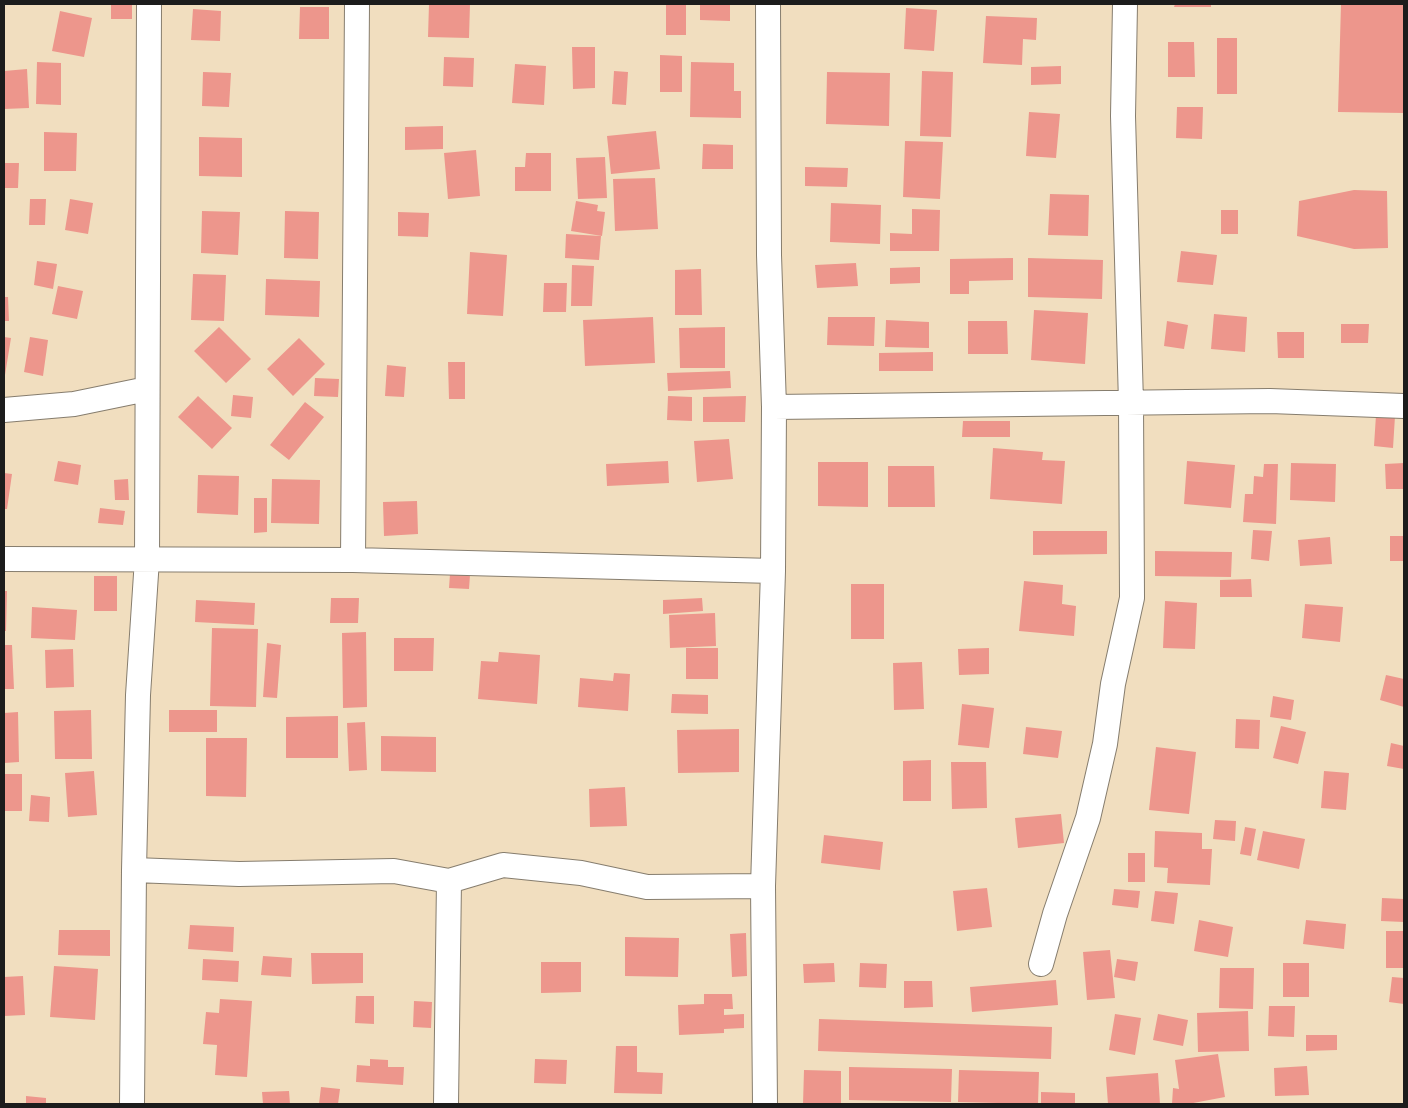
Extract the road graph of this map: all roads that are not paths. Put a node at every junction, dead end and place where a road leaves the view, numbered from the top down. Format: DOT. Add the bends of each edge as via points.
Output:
graph roads {
  1 [pos="149,4"];
  2 [pos="357,4"];
  3 [pos="768,4"];
  4 [pos="1125,4"];
  5 [pos="147,389"];
  6 [pos="1131,403"];
  7 [pos="1404,406"];
  8 [pos="774,407"];
  9 [pos="4,410"];
  10 [pos="4,559"];
  11 [pos="147,559"];
  12 [pos="353,560"];
  13 [pos="773,571"];
  14 [pos="134,870"];
  15 [pos="449,881"];
  16 [pos="764,886"];
  17 [pos="1040,964"];
  18 [pos="132,1104"];
  19 [pos="446,1104"];
  20 [pos="765,1104"];
  1 -- 5 [label="street"];
  2 -- 12 [label="street"];
  3 -- 8 [label="street" via="769,255"];
  4 -- 6 [label="street" via="1123,116"];
  5 -- 9 [label="street" via="74,404"];
  5 -- 11 [label="street"];
  6 -- 7 [label="street" via="1270,401"];
  6 -- 8 [label="street"];
  6 -- 17 [label="street" via="1132,598 1112,684 1105,744 1088,818"];
  8 -- 13 [label="street"];
  10 -- 11 [label="street"];
  11 -- 12 [label="street"];
  11 -- 14 [label="street" via="138,695"];
  12 -- 13 [label="street"];
  13 -- 16 [label="street"];
  14 -- 15 [label="street" via="239,874 394,870"];
  14 -- 18 [label="street"];
  15 -- 16 [label="street" via="503,864 581,873 647,887"];
  15 -- 19 [label="street"];
  16 -- 20 [label="street"];
}
